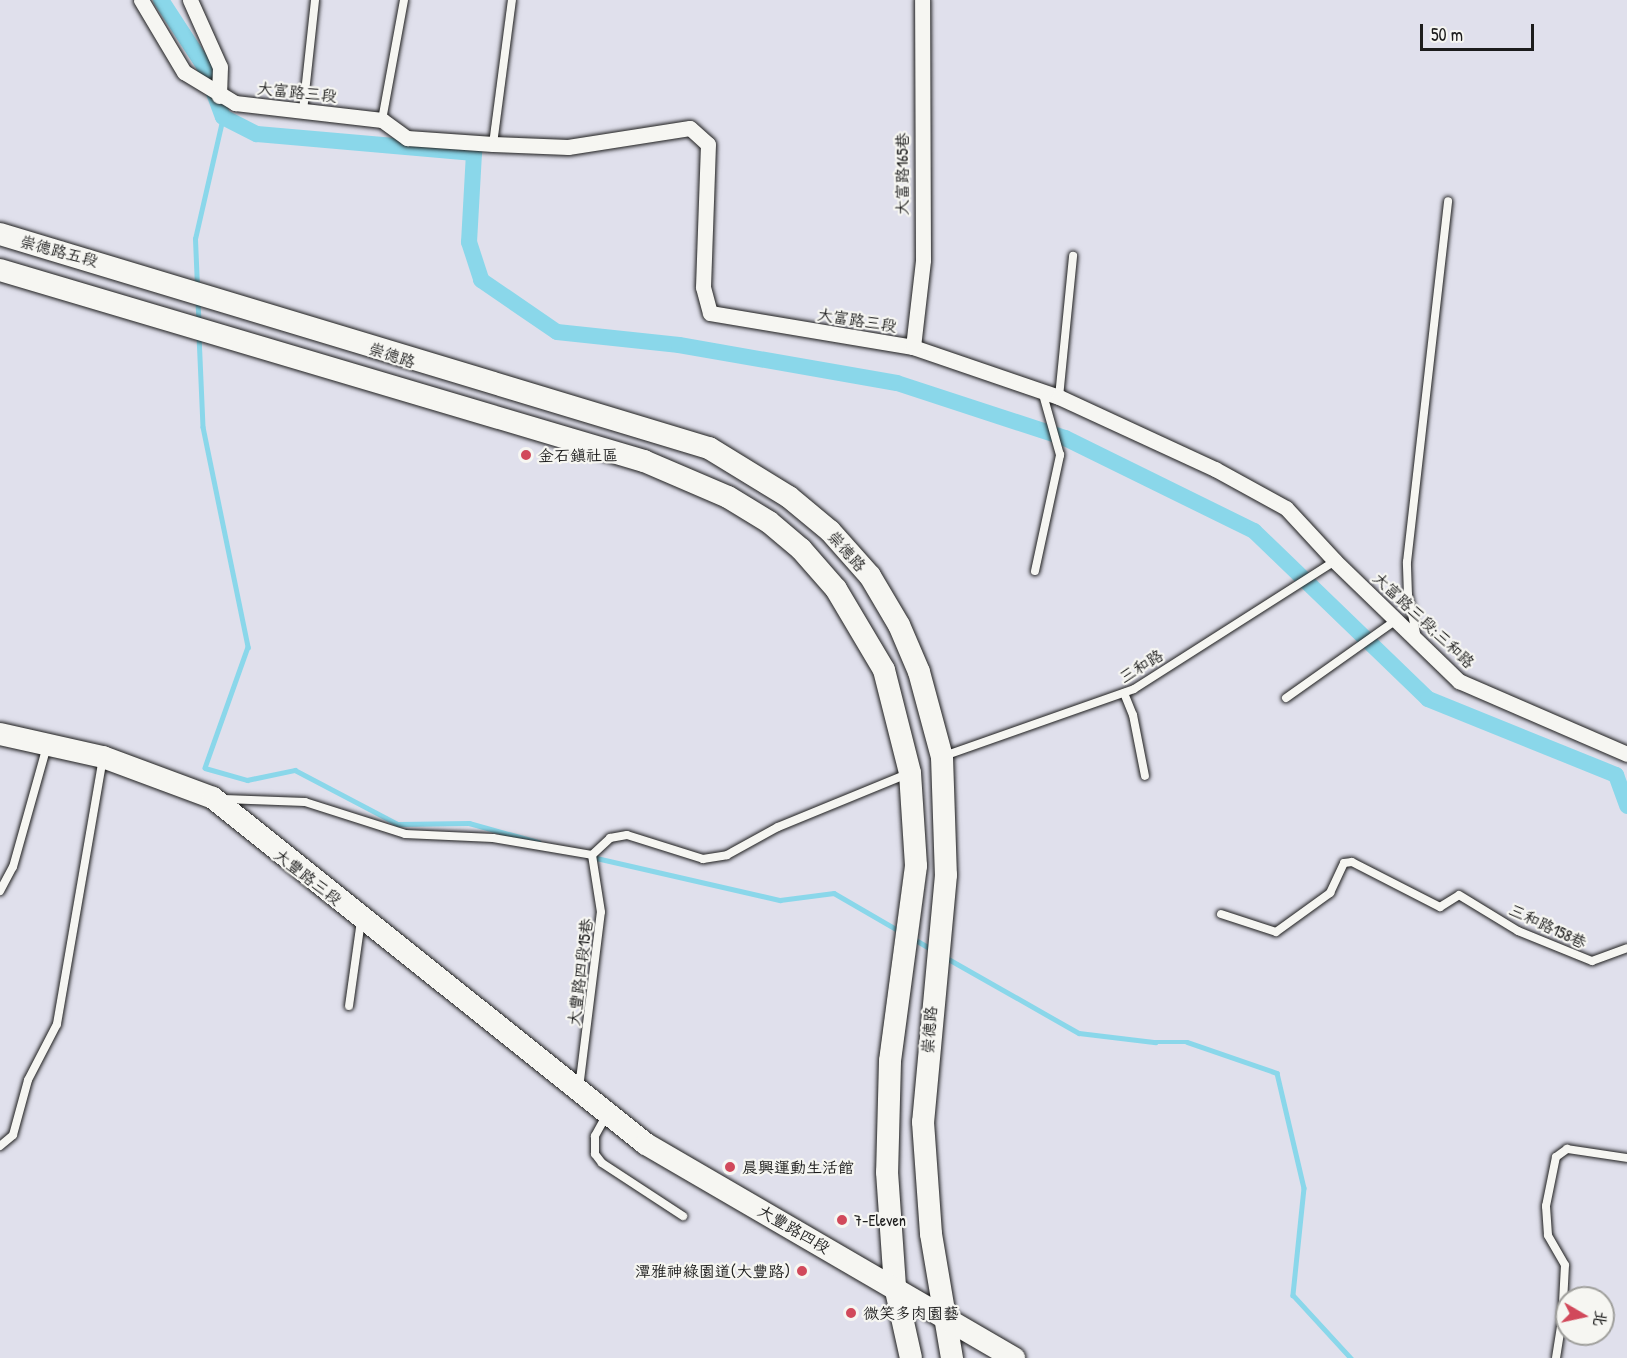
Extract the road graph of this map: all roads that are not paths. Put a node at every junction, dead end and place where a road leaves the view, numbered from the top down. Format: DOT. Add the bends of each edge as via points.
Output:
graph roads {
  1 [pos="141,0"];
  2 [pos="190,0"];
  3 [pos="315,0"];
  4 [pos="404,0"];
  5 [pos="512,0"];
  6 [pos="922,0"];
  7 [pos="219,96"];
  8 [pos="303,111"];
  9 [pos="382,120"];
  10 [pos="493,144"];
  11 [pos="1448,201"];
  12 [pos="0,234"];
  13 [pos="1073,256"];
  14 [pos="119,267"];
  15 [pos="0,270"];
  16 [pos="109,300"];
  17 [pos="913,347"];
  18 [pos="1043,397"];
  19 [pos="1059,397"];
  20 [pos="1335,561"];
  21 [pos="1035,571"];
  22 [pos="1396,620"];
  23 [pos="1417,640"];
  24 [pos="1124,693"];
  25 [pos="1286,698"];
  26 [pos="0,734"];
  27 [pos="47,745"];
  28 [pos="1627,754"];
  29 [pos="103,757"];
  30 [pos="942,757"];
  31 [pos="910,773"];
  32 [pos="1145,776"];
  33 [pos="213,798"];
  34 [pos="592,855"];
  35 [pos="0,891"];
  36 [pos="1221,914"];
  37 [pos="361,919"];
  38 [pos="1627,948"];
  39 [pos="349,1006"];
  40 [pos="579,1094"];
  41 [pos="606,1115"];
  42 [pos="0,1146"];
  43 [pos="1627,1158"];
  44 [pos="683,1216"];
  45 [pos="895,1286"];
  46 [pos="944,1315"];
  47 [pos="911,1358"];
  48 [pos="952,1358"];
  49 [pos="1014,1358"];
  50 [pos="1556,1358"];
  1 -- 7 [label="street, 大富路三段" via="184,72"];
  2 -- 7 [label="street" via="220,67"];
  3 -- 8 [label="lane"];
  4 -- 9 [label="lane"];
  5 -- 10 [label="lane"];
  6 -- 17 [label="street, 大富路165巷" via="923,260"];
  7 -- 8 [label="street, 大富路三段" via="235,103"];
  8 -- 9 [label="street, 大富路三段"];
  9 -- 10 [label="street, 大富路三段" via="407,138"];
  10 -- 17 [label="street, 大富路三段" via="568,147 690,129 708,144 703,287 710,312"];
  11 -- 23 [label="lane" via="1407,562 1408,595"];
  12 -- 14 [label="street, 崇德路五段"];
  13 -- 19 [label="lane"];
  14 -- 30 [label="street, 崇德路" via="434,368 652,429 709,448 753,472 830,531 870,576 899,625 919,672"];
  15 -- 16 [label="street, 崇德路五段"];
  16 -- 31 [label="street, 崇德路" via="644,461 728,497 769,522 808,557 866,635 884,670"];
  17 -- 18 [label="street, 大富路三段"];
  18 -- 19 [label="street, 大富路三段"];
  18 -- 21 [label="lane" via="1060,455"];
  19 -- 20 [label="street, 大富路三段" via="1215,469 1286,507"];
  20 -- 22 [label="street, 大富路三段;三和路"];
  20 -- 24 [label="lane, 三和路"];
  22 -- 23 [label="street, 大富路三段;三和路"];
  22 -- 25 [label="lane"];
  23 -- 28 [label="street, 大富路三段;三和路" via="1459,681"];
  24 -- 30 [label="lane, 三和路"];
  24 -- 32 [label="lane" via="1133,715"];
  26 -- 27 [label="street, 大豐路三段"];
  27 -- 29 [label="street, 大豐路三段"];
  27 -- 35 [label="lane" via="13,867"];
  29 -- 33 [label="street, 大豐路三段"];
  29 -- 42 [label="lane" via="57,1024 28,1080 13,1135"];
  30 -- 46 [label="street, 崇德路" via="946,875 923,1122 932,1233"];
  31 -- 34 [label="lane" via="778,827 727,855 703,859 627,835 610,838"];
  31 -- 45 [label="street, 崇德路" via="916,866 890,1061 887,1172"];
  33 -- 34 [label="lane" via="306,802 405,834 493,838"];
  33 -- 37 [label="street, 大豐路三段"];
  34 -- 40 [label="lane, 大豐路四段15巷" via="601,912"];
  36 -- 38 [label="lane, 三和路158巷" via="1276,932 1330,893 1344,863 1352,862 1440,907 1459,895 1518,931 1593,961"];
  37 -- 39 [label="lane"];
  37 -- 40 [label="street, 大豐路三段"];
  40 -- 41 [label="street, 大豐路四段"];
  41 -- 44 [label="lane" via="595,1136 595,1154 602,1163"];
  41 -- 45 [label="street, 大豐路四段" via="646,1144"];
  43 -- 50 [label="lane" via="1567,1149 1556,1157 1546,1206 1548,1235 1565,1265"];
  45 -- 46 [label="street, 大豐路四段"];
  45 -- 47 [label="street, 崇德路"];
  46 -- 48 [label="street, 崇德路"];
  46 -- 49 [label="street, 大豐路四段"];
}
